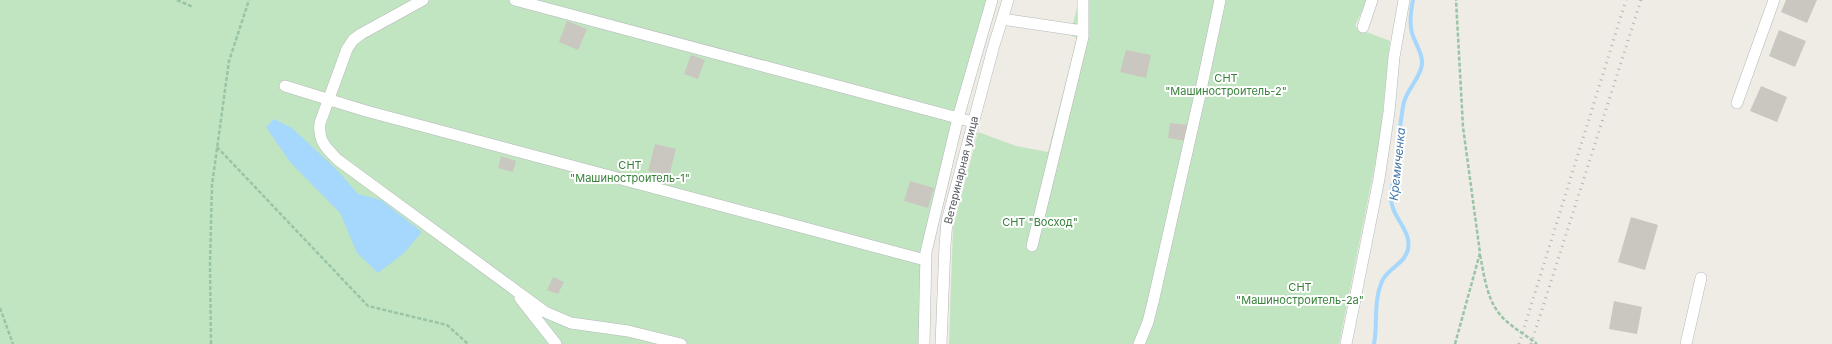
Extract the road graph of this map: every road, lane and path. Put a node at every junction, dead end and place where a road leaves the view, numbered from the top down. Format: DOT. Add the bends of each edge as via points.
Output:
graph roads {
  1 [pos="177,0"];
  2 [pos="249,0"];
  3 [pos="423,0"];
  4 [pos="515,0"];
  5 [pos="992,0"];
  6 [pos="1008,0"];
  7 [pos="1084,0"];
  8 [pos="1220,0"];
  9 [pos="1372,0"];
  10 [pos="1404,0"];
  11 [pos="1456,0"];
  12 [pos="1774,0"];
  13 [pos="193,7"];
  14 [pos="1002,19"];
  15 [pos="1363,27"];
  16 [pos="1082,31"];
  17 [pos="285,86"];
  18 [pos="328,100"];
  19 [pos="1737,103"];
  20 [pos="958,118"];
  21 [pos="973,122"];
  22 [pos="217,147"];
  23 [pos="1032,246"];
  24 [pos="1480,253"];
  25 [pos="925,260"];
  26 [pos="1701,278"];
  27 [pos="511,286"];
  28 [pos="0,308"];
  29 [pos="13,344"];
  30 [pos="212,344"];
  31 [pos="468,344"];
  32 [pos="556,344"];
  33 [pos="681,344"];
  34 [pos="924,344"];
  35 [pos="941,344"];
  36 [pos="1139,344"];
  37 [pos="1346,344"];
  38 [pos="1455,344"];
  39 [pos="1537,344"];
  40 [pos="1686,344"];
  1 -- 13 [label="path"];
  2 -- 22 [label="path" via="229,61"];
  3 -- 18 [label="street" via="353,40 342,61"];
  4 -- 20 [label="street"];
  5 -- 20 [label="street"];
  6 -- 14 [label="street, Ветеринарная улица"];
  7 -- 16 [label="street"];
  8 -- 36 [label="street" via="1148,322"];
  9 -- 15 [label="street"];
  10 -- 37 [label="street" via="1394,57 1382,164"];
  11 -- 24 [label="path" via="1463,127"];
  12 -- 19 [label="street"];
  14 -- 16 [label="street"];
  14 -- 21 [label="street, Ветеринарная улица"];
  16 -- 23 [label="street" via="1083,37"];
  17 -- 18 [label="street"];
  18 -- 25 [label="street"];
  18 -- 27 [label="street" via="319,133 322,142 333,155"];
  20 -- 21 [label="street"];
  20 -- 25 [label="street"];
  21 -- 35 [label="street, Ветеринарная улица" via="947,222"];
  22 -- 30 [label="path" via="212,185"];
  22 -- 31 [label="path" via="368,306 447,325"];
  24 -- 38 [label="path"];
  24 -- 39 [label="path" via="1486,287 1496,309 1505,320"];
  25 -- 34 [label="street"];
  26 -- 40 [label="street"];
  27 -- 32 [label="street"];
  27 -- 33 [label="street" via="558,319 628,331"];
  28 -- 29 [label="path"];
}
